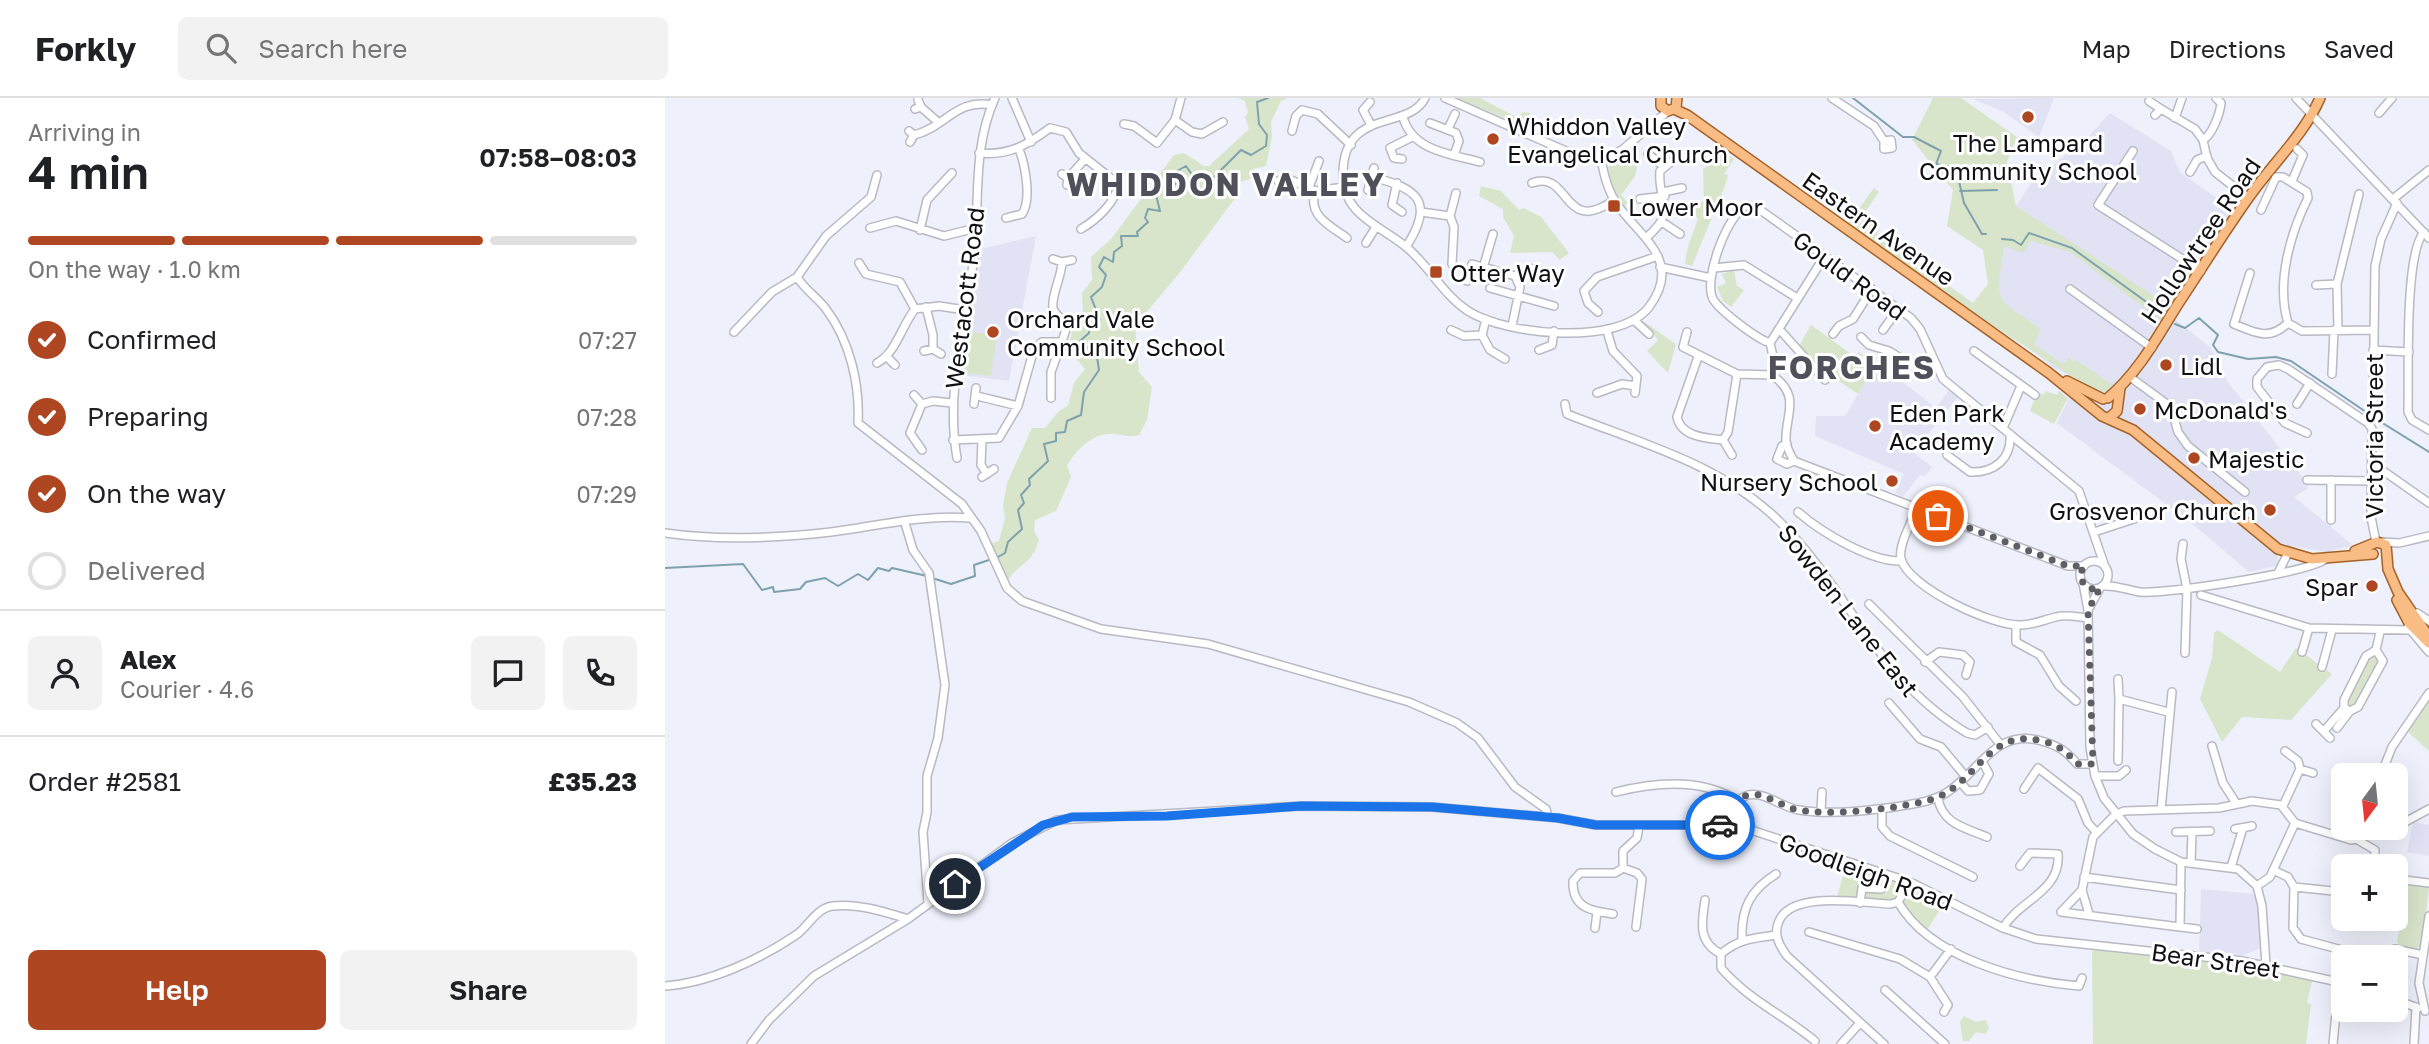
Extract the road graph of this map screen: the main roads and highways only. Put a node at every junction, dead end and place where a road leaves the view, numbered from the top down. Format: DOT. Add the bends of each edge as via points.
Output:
graph roads {
  1 [pos="2320,98"];
  2 [pos="1669,102"];
  3 [pos="2049,373"];
  4 [pos="2120,388"];
  5 [pos="2106,398"];
  6 [pos="2117,406"];
  7 [pos="2098,411"];
  8 [pos="2109,418"];
  9 [pos="2133,430"];
  10 [pos="2379,549"];
  11 [pos="2291,552"];
  12 [pos="2429,637"];
  13 [pos="2429,643"];
  1 -- 4 [label="main road, Hollowtree Road" via="2313,115 2248,198 2152,348"];
  2 -- 3 [label="main road, Eastern Avenue"];
  3 -- 5 [label="main road, Eastern Avenue"];
  3 -- 7 [label="main road, Eastern Avenue"];
  4 -- 5 [label="main road, Hollowtree Road"];
  4 -- 6 [label="main road"];
  5 -- 6 [label="main road, Eastern Avenue"];
  5 -- 7 [label="main road"];
  6 -- 8 [label="main road"];
  6 -- 9 [label="main road"];
  7 -- 8 [label="main road, Eastern Avenue"];
  8 -- 9 [label="main road"];
  9 -- 11 [label="main road" via="2251,526"];
  10 -- 11 [label="main road" via="2329,555"];
  10 -- 11 [label="main road" via="2326,559"];
  10 -- 12 [label="main road" via="2398,592"];
  10 -- 13 [label="main road" via="2409,627"];
}
